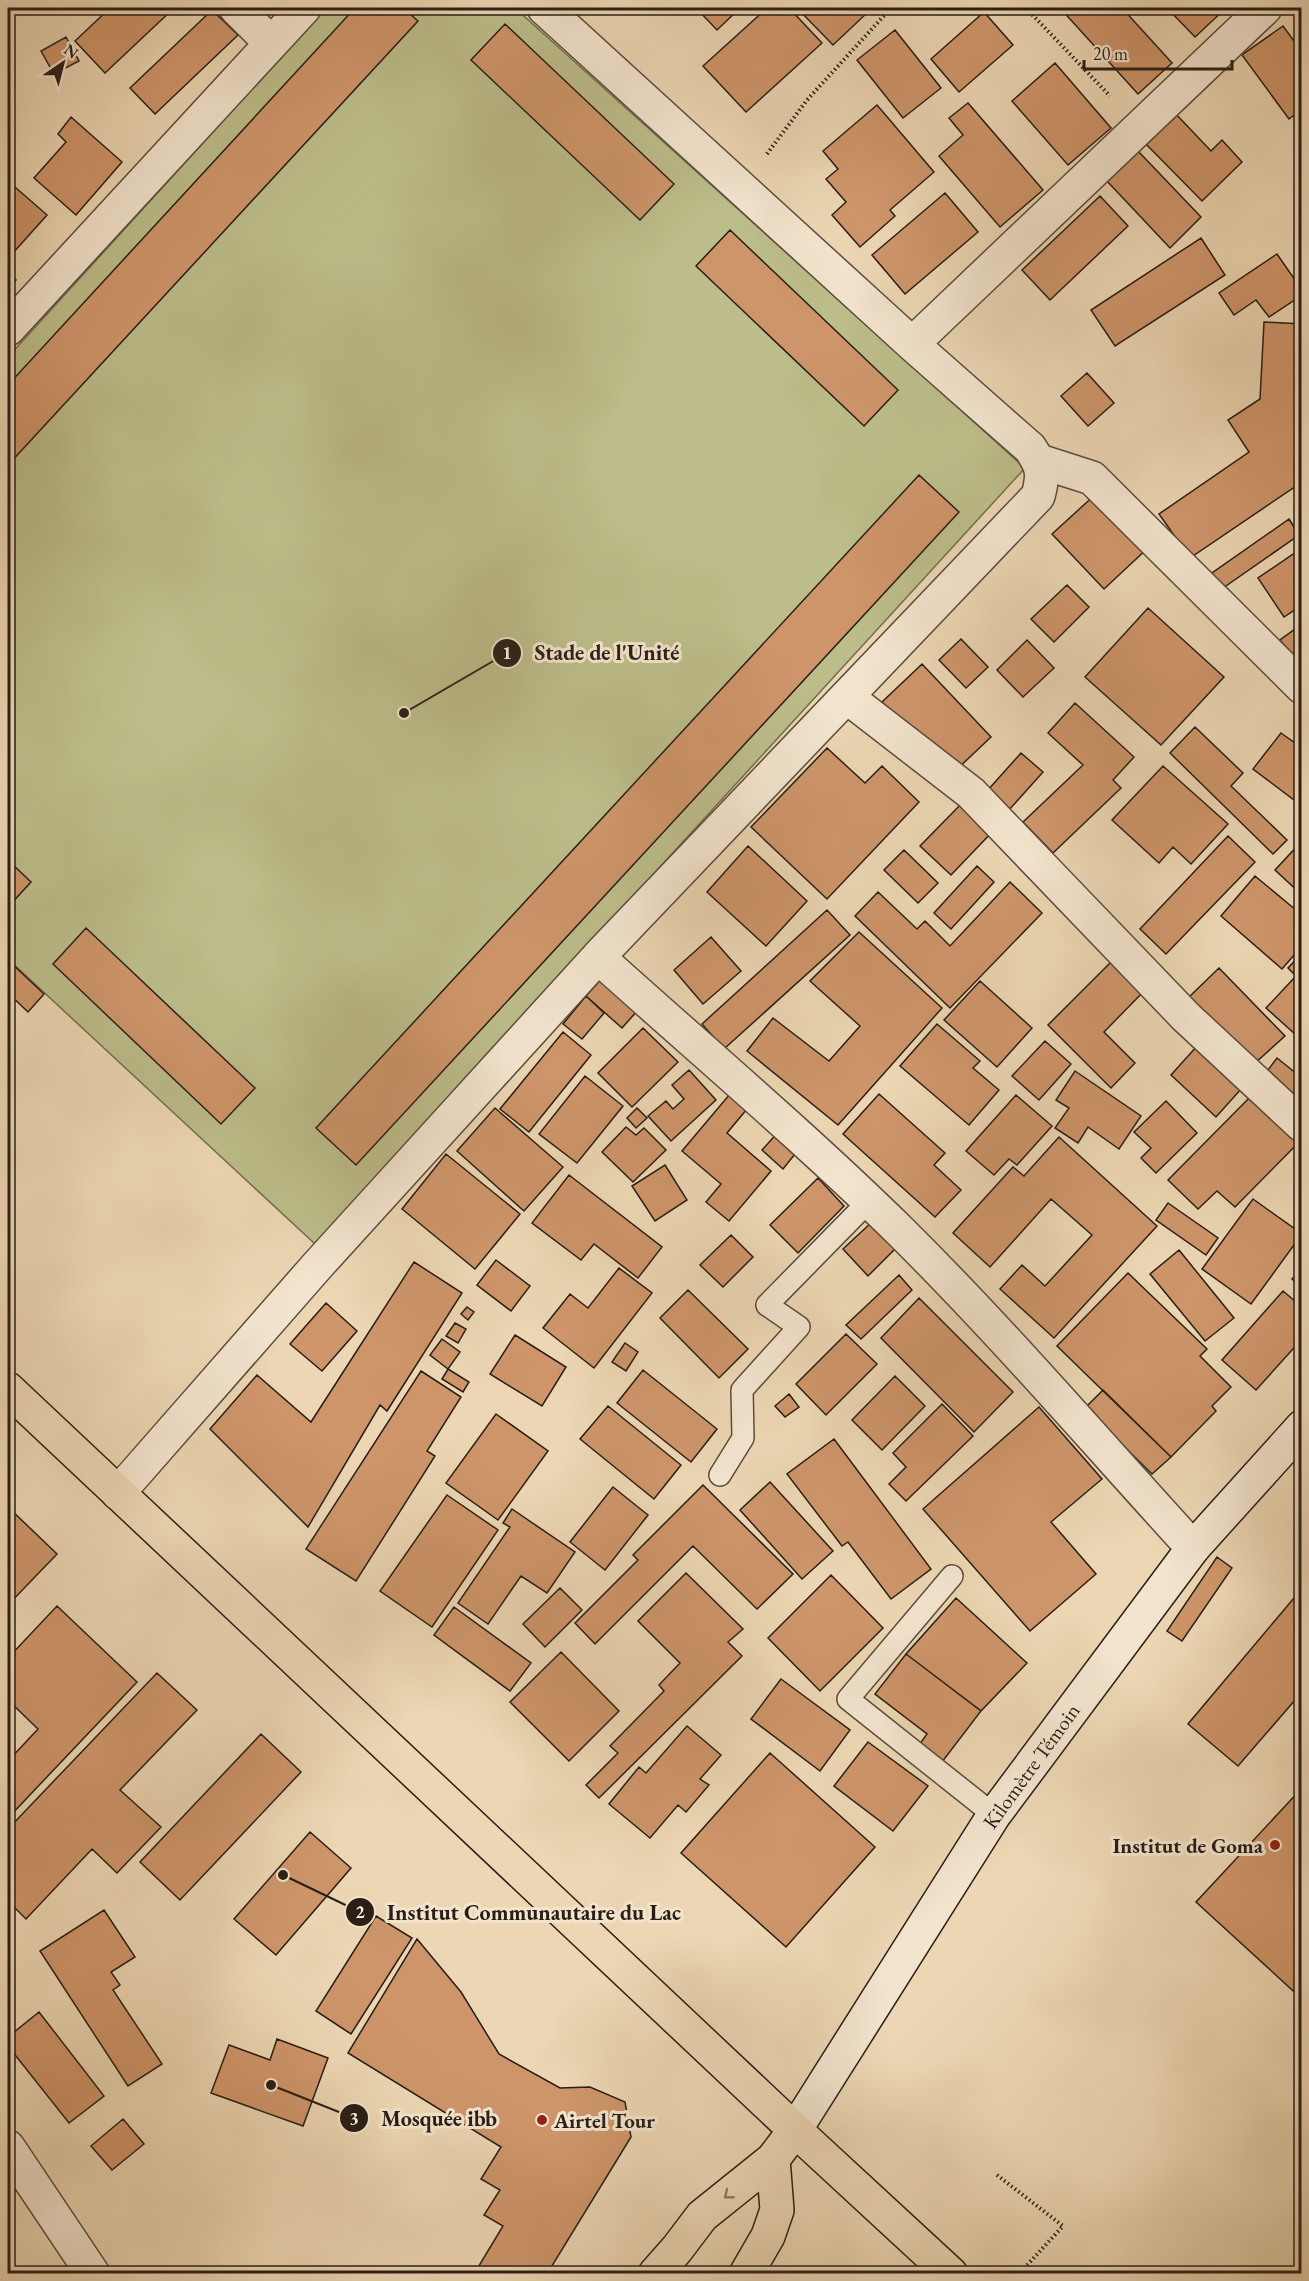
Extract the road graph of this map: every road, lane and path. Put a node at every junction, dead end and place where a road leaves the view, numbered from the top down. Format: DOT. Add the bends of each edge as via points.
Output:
graph roads {
  1 [pos="237,8"];
  2 [pos="304,8"];
  3 [pos="544,8"];
  4 [pos="891,8"];
  5 [pos="1026,8"];
  6 [pos="1265,8"];
  7 [pos="270,42"];
  8 [pos="1139,127"];
  9 [pos="742,189"];
  10 [pos="8,329"];
  11 [pos="912,344"];
  12 [pos="1039,461"];
  13 [pos="1302,687"];
  14 [pos="847,697"];
  15 [pos="598,957"];
  16 [pos="1302,1125"];
  17 [pos="869,1201"];
  18 [pos="8,1389"];
  19 [pos="1302,1427"];
  20 [pos="720,1476"];
  21 [pos="118,1493"];
  22 [pos="1193,1548"];
  23 [pos="952,1576"];
  24 [pos="994,1815"];
  25 [pos="795,2130"];
  26 [pos="8,2147"];
  27 [pos="773,2159"];
  28 [pos="997,2175"];
  29 [pos="93,2274"];
  30 [pos="655,2274"];
  31 [pos="746,2274"];
  32 [pos="951,2274"];
  33 [pos="1019,2274"];
  1 -- 7 [label="street"];
  2 -- 7 [label="street"];
  3 -- 9 [label="street"];
  4 -- 9 [label="path" via="807,100"];
  5 -- 8 [label="path"];
  6 -- 8 [label="street"];
  7 -- 10 [label="street"];
  8 -- 11 [label="street"];
  9 -- 11 [label="street"];
  11 -- 12 [label="street" via="1030,448"];
  12 -- 13 [label="street" via="1092,478"];
  12 -- 14 [label="street" via="1043,477 1038,496"];
  14 -- 15 [label="street"];
  14 -- 16 [label="street" via="971,794 1186,1017"];
  15 -- 17 [label="street"];
  15 -- 21 [label="street" via="317,1266"];
  17 -- 20 [label="lane" via="767,1305 799,1327 742,1390 743,1438"];
  17 -- 22 [label="street" via="963,1296"];
  18 -- 21 [label="main road"];
  19 -- 22 [label="street, Kilomètre Témoin"];
  21 -- 25 [label="main road"];
  22 -- 24 [label="street, Kilomètre Témoin"];
  23 -- 24 [label="lane" via="848,1699"];
  24 -- 25 [label="street, Kilomètre Témoin"];
  25 -- 27 [label="main road"];
  25 -- 32 [label="main road"];
  26 -- 29 [label="street"];
  27 -- 30 [label="main road, one-way" via="702,2216"];
  27 -- 31 [label="main road" via="777,2210 768,2236"];
  28 -- 33 [label="path" via="1063,2226"];
}
